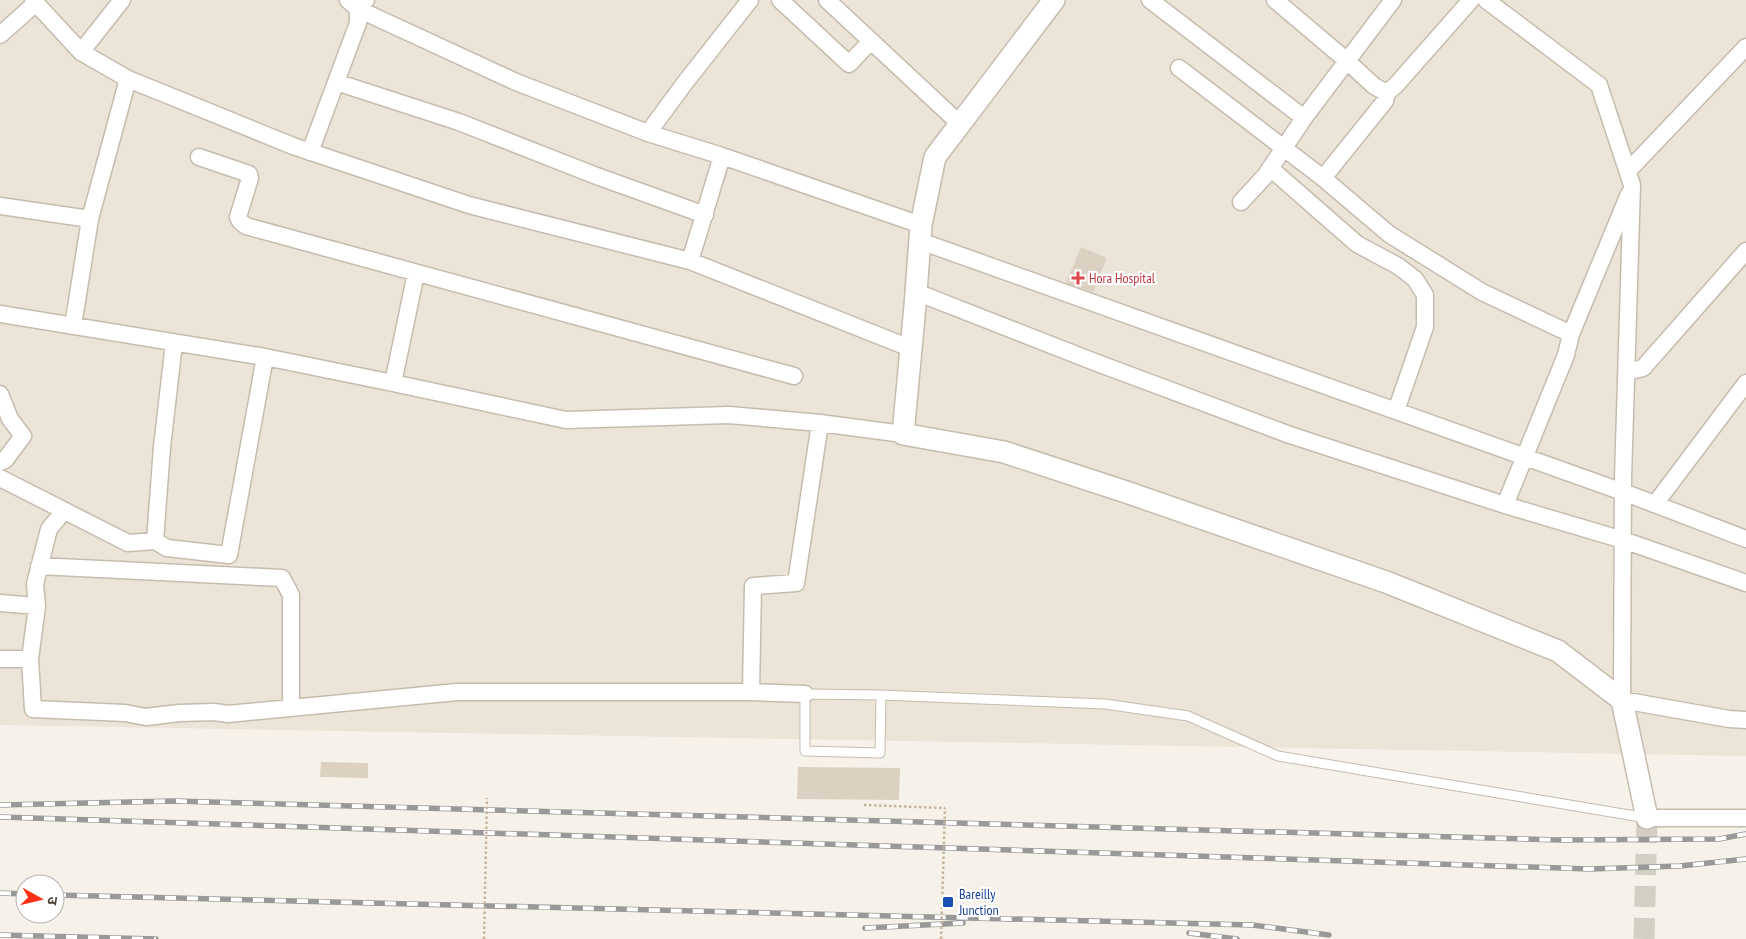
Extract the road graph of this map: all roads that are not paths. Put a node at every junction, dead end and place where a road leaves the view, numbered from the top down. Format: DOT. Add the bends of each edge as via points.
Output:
graph roads {
  1 [pos="122,0"];
  2 [pos="750,0"];
  3 [pos="780,0"];
  4 [pos="1054,0"];
  5 [pos="1150,0"];
  6 [pos="1276,0"];
  7 [pos="1393,0"];
  8 [pos="1471,0"];
  9 [pos="1486,0"];
  10 [pos="34,2"];
  11 [pos="833,2"];
  12 [pos="357,3"];
  13 [pos="0,34"];
  14 [pos="871,41"];
  15 [pos="1746,47"];
  16 [pos="81,52"];
  17 [pos="1346,60"];
  18 [pos="1179,68"];
  19 [pos="128,79"];
  20 [pos="336,82"];
  21 [pos="1387,93"];
  22 [pos="1304,118"];
  23 [pos="960,124"];
  24 [pos="648,133"];
  25 [pos="1283,148"];
  26 [pos="310,152"];
  27 [pos="722,156"];
  28 [pos="199,157"];
  29 [pos="1270,168"];
  30 [pos="1323,178"];
  31 [pos="1630,178"];
  32 [pos="1241,202"];
  33 [pos="0,206"];
  34 [pos="705,215"];
  35 [pos="90,219"];
  36 [pos="921,233"];
  37 [pos="1746,251"];
  38 [pos="690,261"];
  39 [pos="416,273"];
  40 [pos="916,292"];
  41 [pos="0,314"];
  42 [pos="72,326"];
  43 [pos="1572,334"];
  44 [pos="174,343"];
  45 [pos="910,348"];
  46 [pos="265,358"];
  47 [pos="1626,372"];
  48 [pos="794,376"];
  49 [pos="393,383"];
  50 [pos="1746,383"];
  51 [pos="0,394"];
  52 [pos="1396,411"];
  53 [pos="820,423"];
  54 [pos="903,434"];
  55 [pos="1525,457"];
  56 [pos="0,462"];
  57 [pos="0,478"];
  58 [pos="1623,492"];
  59 [pos="1655,504"];
  60 [pos="1505,505"];
  61 [pos="64,511"];
  62 [pos="1746,539"];
  63 [pos="1623,540"];
  64 [pos="155,541"];
  65 [pos="230,555"];
  66 [pos="39,566"];
  67 [pos="231,575"];
  68 [pos="1746,583"];
  69 [pos="0,603"];
  70 [pos="37,606"];
  71 [pos="0,659"];
  72 [pos="30,659"];
  73 [pos="751,692"];
  74 [pos="805,694"];
  75 [pos="881,695"];
  76 [pos="1622,700"];
  77 [pos="291,708"];
  78 [pos="1746,720"];
  79 [pos="1647,818"];
  80 [pos="1746,818"];
  1 -- 16 [label="street"];
  2 -- 24 [label="street"];
  3 -- 14 [label="street" via="849,64"];
  4 -- 23 [label="street"];
  5 -- 22 [label="street"];
  6 -- 17 [label="street"];
  7 -- 17 [label="street"];
  8 -- 21 [label="street"];
  9 -- 31 [label="street" via="1600,85"];
  10 -- 13 [label="street"];
  10 -- 16 [label="street"];
  11 -- 14 [label="street"];
  12 -- 20 [label="street" via="358,23"];
  12 -- 24 [label="street" via="516,82"];
  14 -- 23 [label="street"];
  15 -- 31 [label="street"];
  16 -- 19 [label="street"];
  17 -- 21 [label="street" via="1374,86"];
  17 -- 22 [label="street"];
  18 -- 25 [label="street"];
  19 -- 26 [label="street"];
  19 -- 35 [label="street"];
  20 -- 26 [label="street"];
  20 -- 34 [label="street" via="459,122"];
  21 -- 30 [label="street"];
  22 -- 25 [label="street"];
  23 -- 36 [label="street" via="935,157"];
  24 -- 27 [label="street"];
  25 -- 29 [label="street"];
  25 -- 30 [label="street"];
  26 -- 38 [label="street" via="469,205"];
  27 -- 34 [label="street"];
  27 -- 36 [label="street"];
  28 -- 39 [label="street" via="249,174 238,217 242,224"];
  29 -- 32 [label="street"];
  29 -- 52 [label="street" via="1357,244 1415,279 1425,295 1425,327"];
  30 -- 43 [label="street" via="1398,239 1482,292"];
  31 -- 43 [label="street"];
  31 -- 47 [label="street"];
  33 -- 35 [label="street"];
  34 -- 38 [label="street"];
  35 -- 42 [label="street"];
  36 -- 40 [label="street"];
  36 -- 52 [label="street"];
  37 -- 47 [label="street" via="1643,368"];
  38 -- 45 [label="street"];
  39 -- 48 [label="street"];
  39 -- 49 [label="street"];
  40 -- 45 [label="street"];
  40 -- 60 [label="street" via="1290,435"];
  41 -- 42 [label="street"];
  42 -- 44 [label="street"];
  43 -- 55 [label="street"];
  44 -- 46 [label="street"];
  44 -- 64 [label="street"];
  45 -- 54 [label="street"];
  46 -- 49 [label="street"];
  46 -- 65 [label="street"];
  47 -- 58 [label="street"];
  49 -- 53 [label="street" via="566,420 729,415"];
  50 -- 59 [label="street"];
  51 -- 56 [label="street" via="10,419 23,436"];
  52 -- 55 [label="street"];
  53 -- 54 [label="street"];
  53 -- 73 [label="street" via="796,583 753,586"];
  54 -- 76 [label="street" via="1004,452 1386,582 1558,650"];
  55 -- 58 [label="street"];
  55 -- 60 [label="street"];
  57 -- 61 [label="street"];
  58 -- 59 [label="street"];
  58 -- 63 [label="street"];
  59 -- 62 [label="street"];
  60 -- 63 [label="street"];
  61 -- 64 [label="street" via="128,543"];
  61 -- 66 [label="street" via="48,529"];
  63 -- 68 [label="street"];
  63 -- 76 [label="street"];
  64 -- 65 [label="street" via="167,548"];
  65 -- 67 [label="street"];
  66 -- 67 [label="street"];
  66 -- 70 [label="street" via="35,584"];
  67 -- 77 [label="street" via="282,578 292,595"];
  69 -- 70 [label="street"];
  70 -- 72 [label="street"];
  71 -- 72 [label="street"];
  72 -- 77 [label="street" via="33,709 125,713 146,717"];
  73 -- 74 [label="street"];
  73 -- 77 [label="street" via="457,692"];
  74 -- 75 [label="lane"];
  74 -- 75 [label="lane" via="805,751 880,752"];
  75 -- 79 [label="lane" via="1105,704 1188,716 1278,756"];
  76 -- 78 [label="street" via="1729,720"];
  76 -- 79 [label="street"];
  79 -- 80 [label="street"];
}
